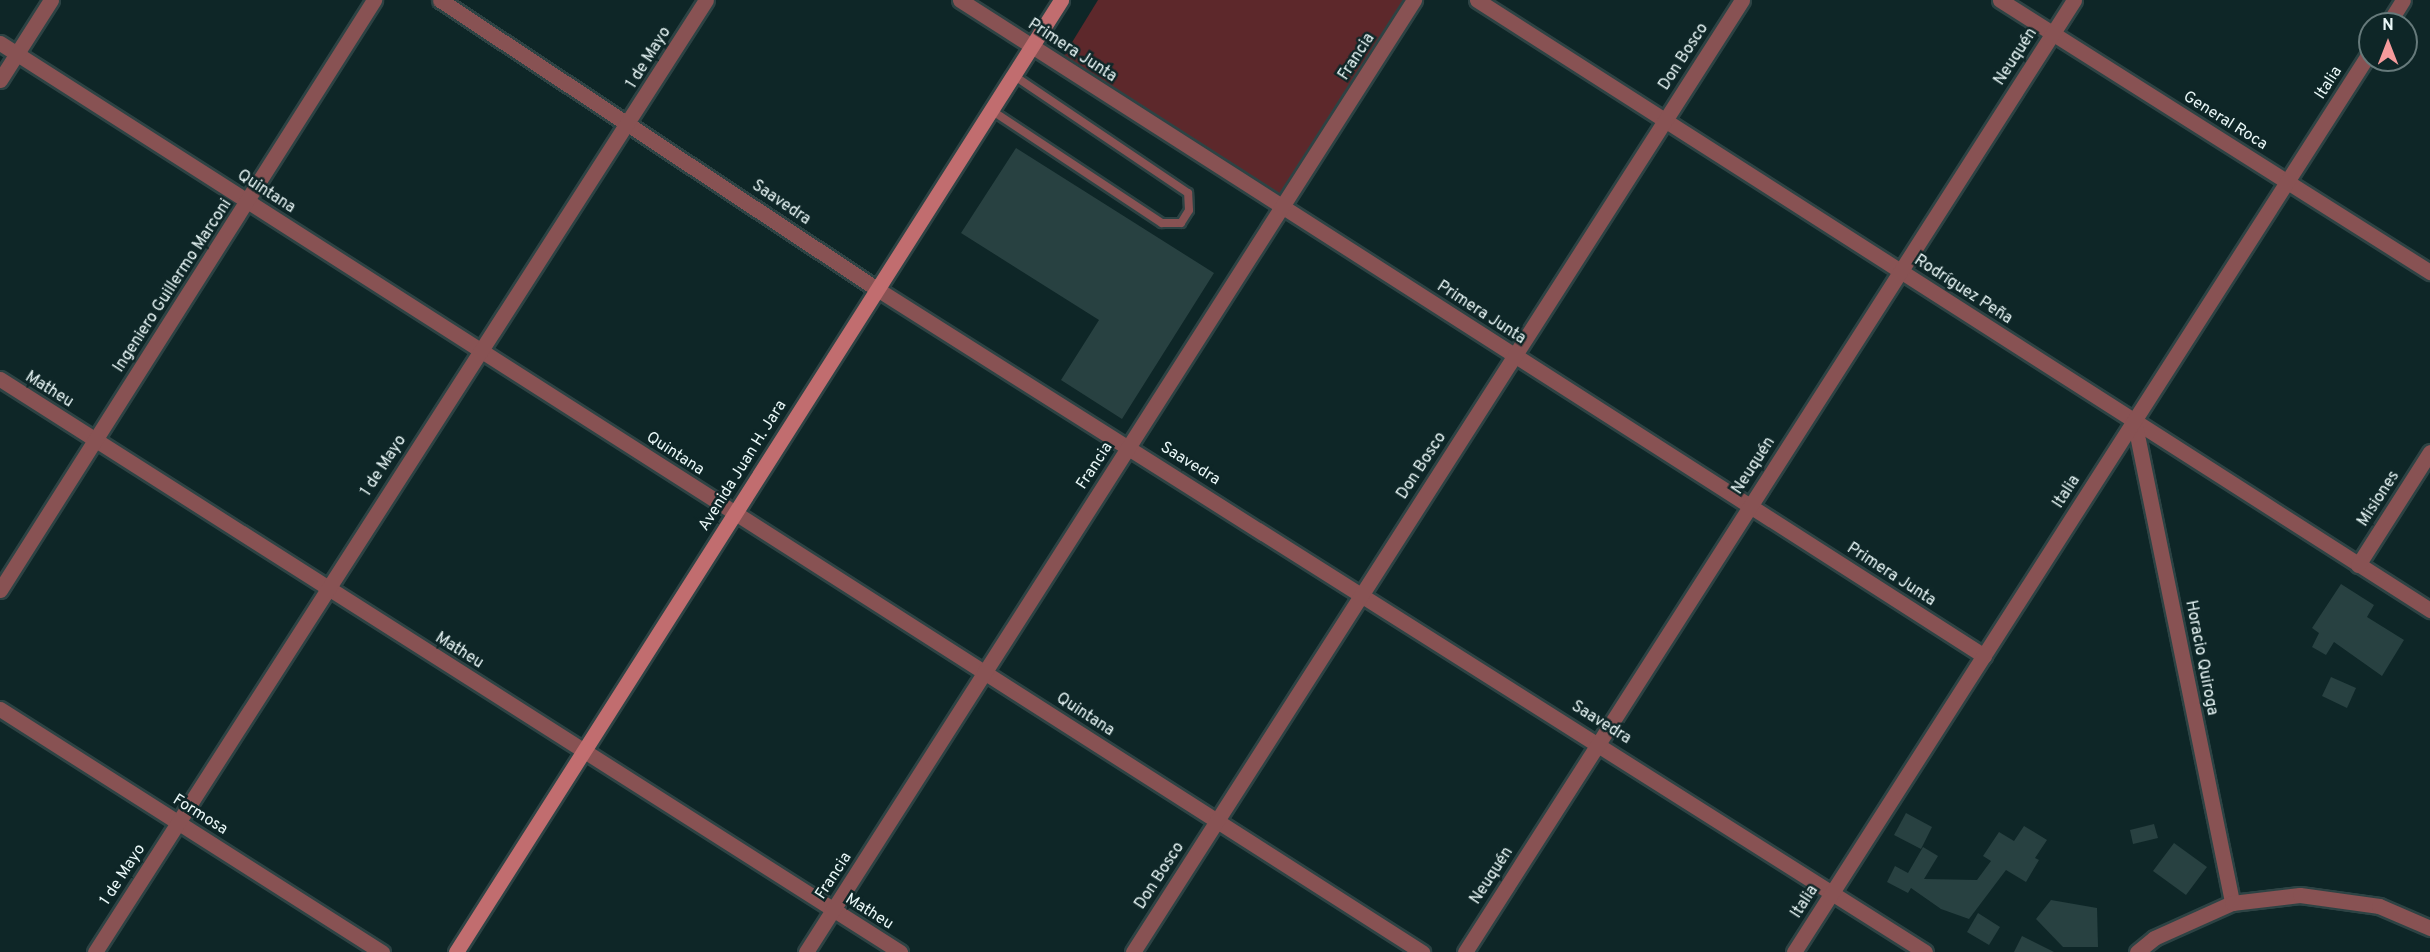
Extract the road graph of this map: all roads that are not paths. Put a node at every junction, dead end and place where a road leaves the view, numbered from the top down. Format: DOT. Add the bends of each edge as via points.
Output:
graph roads {
  1 [pos="51,0"];
  2 [pos="374,0"];
  3 [pos="440,0"];
  4 [pos="706,0"];
  5 [pos="960,0"];
  6 [pos="1061,0"];
  7 [pos="1414,0"];
  8 [pos="1477,0"];
  9 [pos="1742,0"];
  10 [pos="2000,0"];
  11 [pos="2074,0"];
  12 [pos="2053,33"];
  13 [pos="0,43"];
  14 [pos="1032,46"];
  15 [pos="17,54"];
  16 [pos="2358,71"];
  17 [pos="1013,75"];
  18 [pos="0,80"];
  19 [pos="991,110"];
  20 [pos="1665,120"];
  21 [pos="630,123"];
  22 [pos="2287,182"];
  23 [pos="249,202"];
  24 [pos="1282,207"];
  25 [pos="1900,271"];
  26 [pos="2430,272"];
  27 [pos="878,288"];
  28 [pos="480,350"];
  29 [pos="1515,355"];
  30 [pos="0,380"];
  31 [pos="2134,420"];
  32 [pos="96,440"];
  33 [pos="1129,447"];
  34 [pos="2430,452"];
  35 [pos="1750,506"];
  36 [pos="735,513"];
  37 [pos="2358,565"];
  38 [pos="327,588"];
  39 [pos="0,590"];
  40 [pos="1362,594"];
  41 [pos="2430,610"];
  42 [pos="1984,656"];
  43 [pos="985,672"];
  44 [pos="0,709"];
  45 [pos="1599,743"];
  46 [pos="584,751"];
  47 [pos="1217,821"];
  48 [pos="178,822"];
  49 [pos="1833,891"];
  50 [pos="2232,903"];
  51 [pos="833,910"];
  52 [pos="2430,928"];
  53 [pos="95,952"];
  54 [pos="382,952"];
  55 [pos="456,952"];
  56 [pos="806,952"];
  57 [pos="900,952"];
  58 [pos="1132,952"];
  59 [pos="1422,952"];
  60 [pos="1465,952"];
  61 [pos="1794,952"];
  62 [pos="1925,952"];
  63 [pos="2137,952"];
  1 -- 15 [label="street"];
  2 -- 23 [label="street, Ingeniero Guillermo Marconi"];
  3 -- 21 [label="street, Saavedra"];
  4 -- 21 [label="street, 1 de Mayo"];
  5 -- 14 [label="street, Primera Junta"];
  6 -- 14 [label="main road, Avenida Juan H. Jara"];
  7 -- 24 [label="street, Francia"];
  8 -- 20 [label="street, Rodríguez Peña"];
  9 -- 20 [label="street, Don Bosco"];
  10 -- 12 [label="street, General Roca"];
  11 -- 12 [label="street, Neuquén"];
  12 -- 22 [label="street, General Roca"];
  12 -- 25 [label="street, Neuquén"];
  13 -- 15 [label="street, Quintana"];
  14 -- 17 [label="main road, Avenida Juan H. Jara"];
  14 -- 24 [label="street, Primera Junta"];
  15 -- 18 [label="street"];
  15 -- 23 [label="street, Quintana"];
  16 -- 22 [label="street, Italia"];
  17 -- 19 [label="main road, Avenida Juan H. Jara"];
  17 -- 19 [label="lane" via="1188,193 1190,202 1181,223 1162,223"];
  19 -- 27 [label="main road, Avenida Juan H. Jara"];
  20 -- 25 [label="street, Rodríguez Peña"];
  20 -- 29 [label="street, Don Bosco"];
  21 -- 27 [label="street, Saavedra"];
  21 -- 28 [label="street, 1 de Mayo"];
  22 -- 26 [label="street, General Roca"];
  22 -- 31 [label="street, Italia"];
  23 -- 28 [label="street, Quintana"];
  23 -- 32 [label="street, Ingeniero Guillermo Marconi"];
  24 -- 29 [label="street, Primera Junta"];
  24 -- 33 [label="street, Francia"];
  25 -- 31 [label="street, Rodríguez Peña"];
  25 -- 35 [label="street, Neuquén"];
  27 -- 33 [label="street, Saavedra"];
  27 -- 36 [label="main road, Avenida Juan H. Jara"];
  28 -- 36 [label="street, Quintana"];
  28 -- 38 [label="street, 1 de Mayo"];
  29 -- 35 [label="street, Primera Junta"];
  29 -- 40 [label="street, Don Bosco"];
  30 -- 32 [label="street, Matheu"];
  31 -- 37 [label="street, Rodríguez Peña"];
  31 -- 42 [label="street, Italia"];
  31 -- 50 [label="street, Horacio Quiroga"];
  32 -- 38 [label="street, Matheu"];
  32 -- 39 [label="street, Ingeniero Guillermo Marconi"];
  33 -- 40 [label="street, Saavedra"];
  33 -- 43 [label="street, Francia"];
  34 -- 37 [label="street, Misiones"];
  35 -- 42 [label="street, Primera Junta"];
  35 -- 45 [label="street, Neuquén"];
  36 -- 43 [label="street, Quintana"];
  36 -- 46 [label="main road, Avenida Juan H. Jara"];
  37 -- 41 [label="street, Rodríguez Peña"];
  38 -- 46 [label="street, Matheu"];
  38 -- 48 [label="street, 1 de Mayo"];
  40 -- 45 [label="street, Saavedra"];
  40 -- 47 [label="street, Don Bosco"];
  42 -- 49 [label="street, Italia"];
  43 -- 47 [label="street, Quintana"];
  43 -- 51 [label="street, Francia"];
  44 -- 48 [label="street, Formosa"];
  45 -- 49 [label="street, Saavedra"];
  45 -- 60 [label="street, Neuquén"];
  46 -- 51 [label="street, Matheu"];
  46 -- 55 [label="main road, Avenida Juan H. Jara"];
  47 -- 58 [label="street, Don Bosco"];
  47 -- 59 [label="street, Quintana"];
  48 -- 53 [label="street, 1 de Mayo"];
  48 -- 54 [label="street, Formosa"];
  49 -- 61 [label="street, Italia"];
  49 -- 62 [label="street, Saavedra"];
  50 -- 52 [label="street" via="2300,895 2379,906"];
  50 -- 63 [label="street" via="2154,938"];
  51 -- 56 [label="street, Francia"];
  51 -- 57 [label="street, Matheu"];
}
